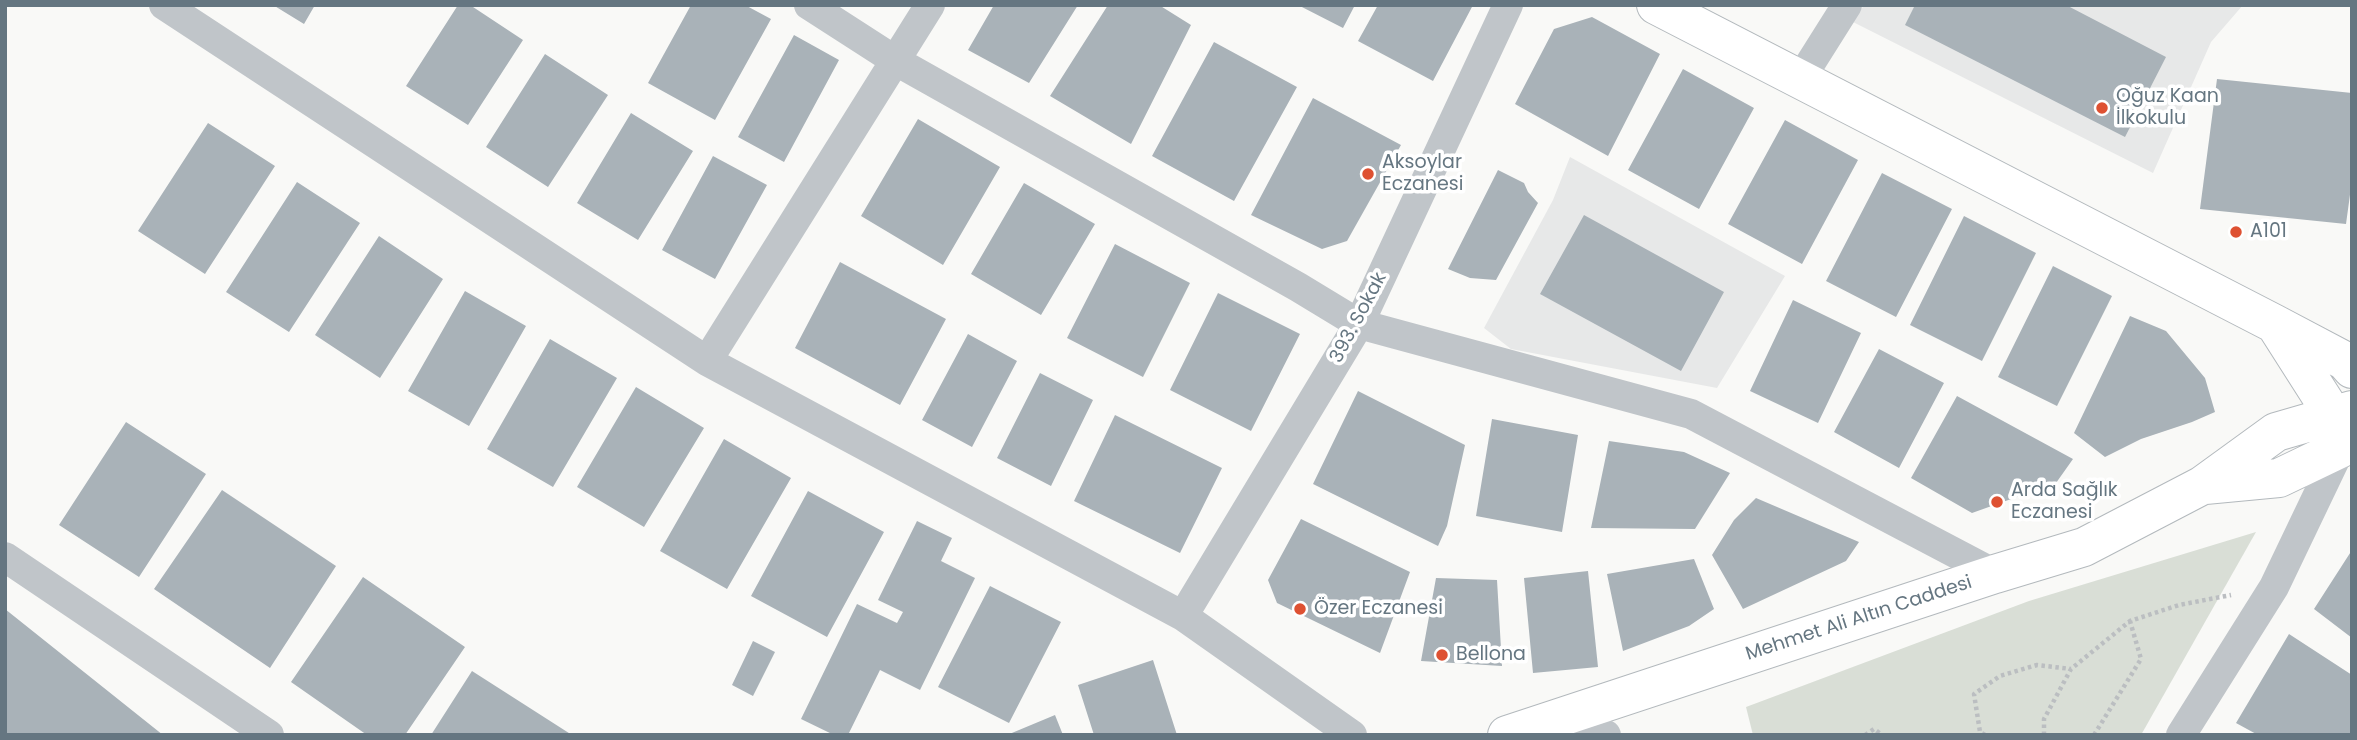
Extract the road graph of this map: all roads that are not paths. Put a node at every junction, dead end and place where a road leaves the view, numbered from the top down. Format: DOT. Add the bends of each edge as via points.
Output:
graph roads {
  1 [pos="164,5"];
  2 [pos="809,5"];
  3 [pos="930,5"];
  4 [pos="1508,5"];
  5 [pos="1656,5"];
  6 [pos="1847,5"];
  7 [pos="896,61"];
  8 [pos="1801,78"];
  9 [pos="2273,323"];
  10 [pos="1359,324"];
  11 [pos="707,361"];
  12 [pos="2350,361"];
  13 [pos="2346,437"];
  14 [pos="5,557"];
  15 [pos="1995,574"];
  16 [pos="1183,616"];
  17 [pos="1549,720"];
  18 [pos="269,735"];
  19 [pos="1352,735"];
  20 [pos="1507,735"];
  21 [pos="1606,735"];
  22 [pos="2181,735"];
  1 -- 11 [label="street"];
  2 -- 7 [label="street"];
  3 -- 7 [label="street"];
  4 -- 10 [label="street, 393. Sokak"];
  5 -- 8 [label="street"];
  6 -- 8 [label="street"];
  7 -- 10 [label="street"];
  7 -- 11 [label="street"];
  8 -- 9 [label="street"];
  9 -- 12 [label="street"];
  9 -- 13 [label="street"];
  10 -- 15 [label="street" via="1692,414"];
  10 -- 16 [label="street, 393. Sokak"];
  11 -- 16 [label="street"];
  12 -- 13 [label="street"];
  13 -- 15 [label="street, Mehmet Ali Altın Caddesi" via="2279,478 2203,485 2084,547"];
  13 -- 22 [label="street" via="2274,587"];
  14 -- 18 [label="street"];
  15 -- 17 [label="street, Mehmet Ali Altın Caddesi"];
  16 -- 19 [label="street"];
  17 -- 20 [label="street, Mehmet Ali Altın Caddesi"];
  17 -- 21 [label="street"];
}
